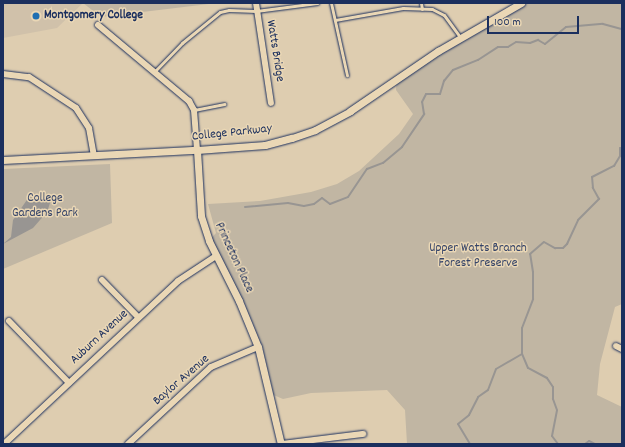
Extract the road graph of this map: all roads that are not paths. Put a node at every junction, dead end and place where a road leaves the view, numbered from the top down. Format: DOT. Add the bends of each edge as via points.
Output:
graph roads {
  1 [pos="256,3"];
  2 [pos="317,3"];
  3 [pos="331,3"];
  4 [pos="421,3"];
  5 [pos="521,3"];
  6 [pos="422,9"];
  7 [pos="256,11"];
  8 [pos="335,20"];
  9 [pos="98,25"];
  10 [pos="461,38"];
  11 [pos="155,71"];
  12 [pos="3,74"];
  13 [pos="347,75"];
  14 [pos="271,103"];
  15 [pos="224,104"];
  16 [pos="194,110"];
  17 [pos="197,150"];
  18 [pos="94,155"];
  19 [pos="3,160"];
  20 [pos="216,256"];
  21 [pos="102,280"];
  22 [pos="138,317"];
  23 [pos="9,321"];
  24 [pos="258,347"];
  25 [pos="68,383"];
  26 [pos="363,434"];
  27 [pos="4,443"];
  28 [pos="128,444"];
  29 [pos="281,444"];
  1 -- 7 [label="street, Watts Bridge"];
  2 -- 7 [label="lane"];
  3 -- 8 [label="lane"];
  4 -- 6 [label="lane"];
  5 -- 10 [label="street, College Parkway"];
  6 -- 8 [label="lane" via="403,8"];
  6 -- 10 [label="lane" via="432,9 444,15"];
  7 -- 11 [label="lane" via="220,12 182,43"];
  7 -- 14 [label="street, Watts Bridge"];
  8 -- 13 [label="lane"];
  9 -- 11 [label="street"];
  10 -- 17 [label="street, College Parkway" via="397,77 350,111 315,130 265,145"];
  11 -- 16 [label="street" via="189,101"];
  12 -- 18 [label="street" via="29,77 76,108 89,128"];
  15 -- 16 [label="lane"];
  16 -- 17 [label="street, Princeton Place"];
  17 -- 18 [label="street, College Parkway"];
  17 -- 20 [label="street, Princeton Place" via="201,216"];
  18 -- 19 [label="street, College Parkway"];
  20 -- 22 [label="street, Auburn Avenue" via="178,281"];
  20 -- 24 [label="street, Princeton Place" via="239,301"];
  21 -- 22 [label="street"];
  22 -- 25 [label="street, Auburn Avenue"];
  23 -- 25 [label="street"];
  24 -- 28 [label="street, Baylor Avenue" via="210,367"];
  24 -- 29 [label="street, Princeton Place"];
  25 -- 27 [label="street, Auburn Avenue"];
  26 -- 29 [label="street"];
}
